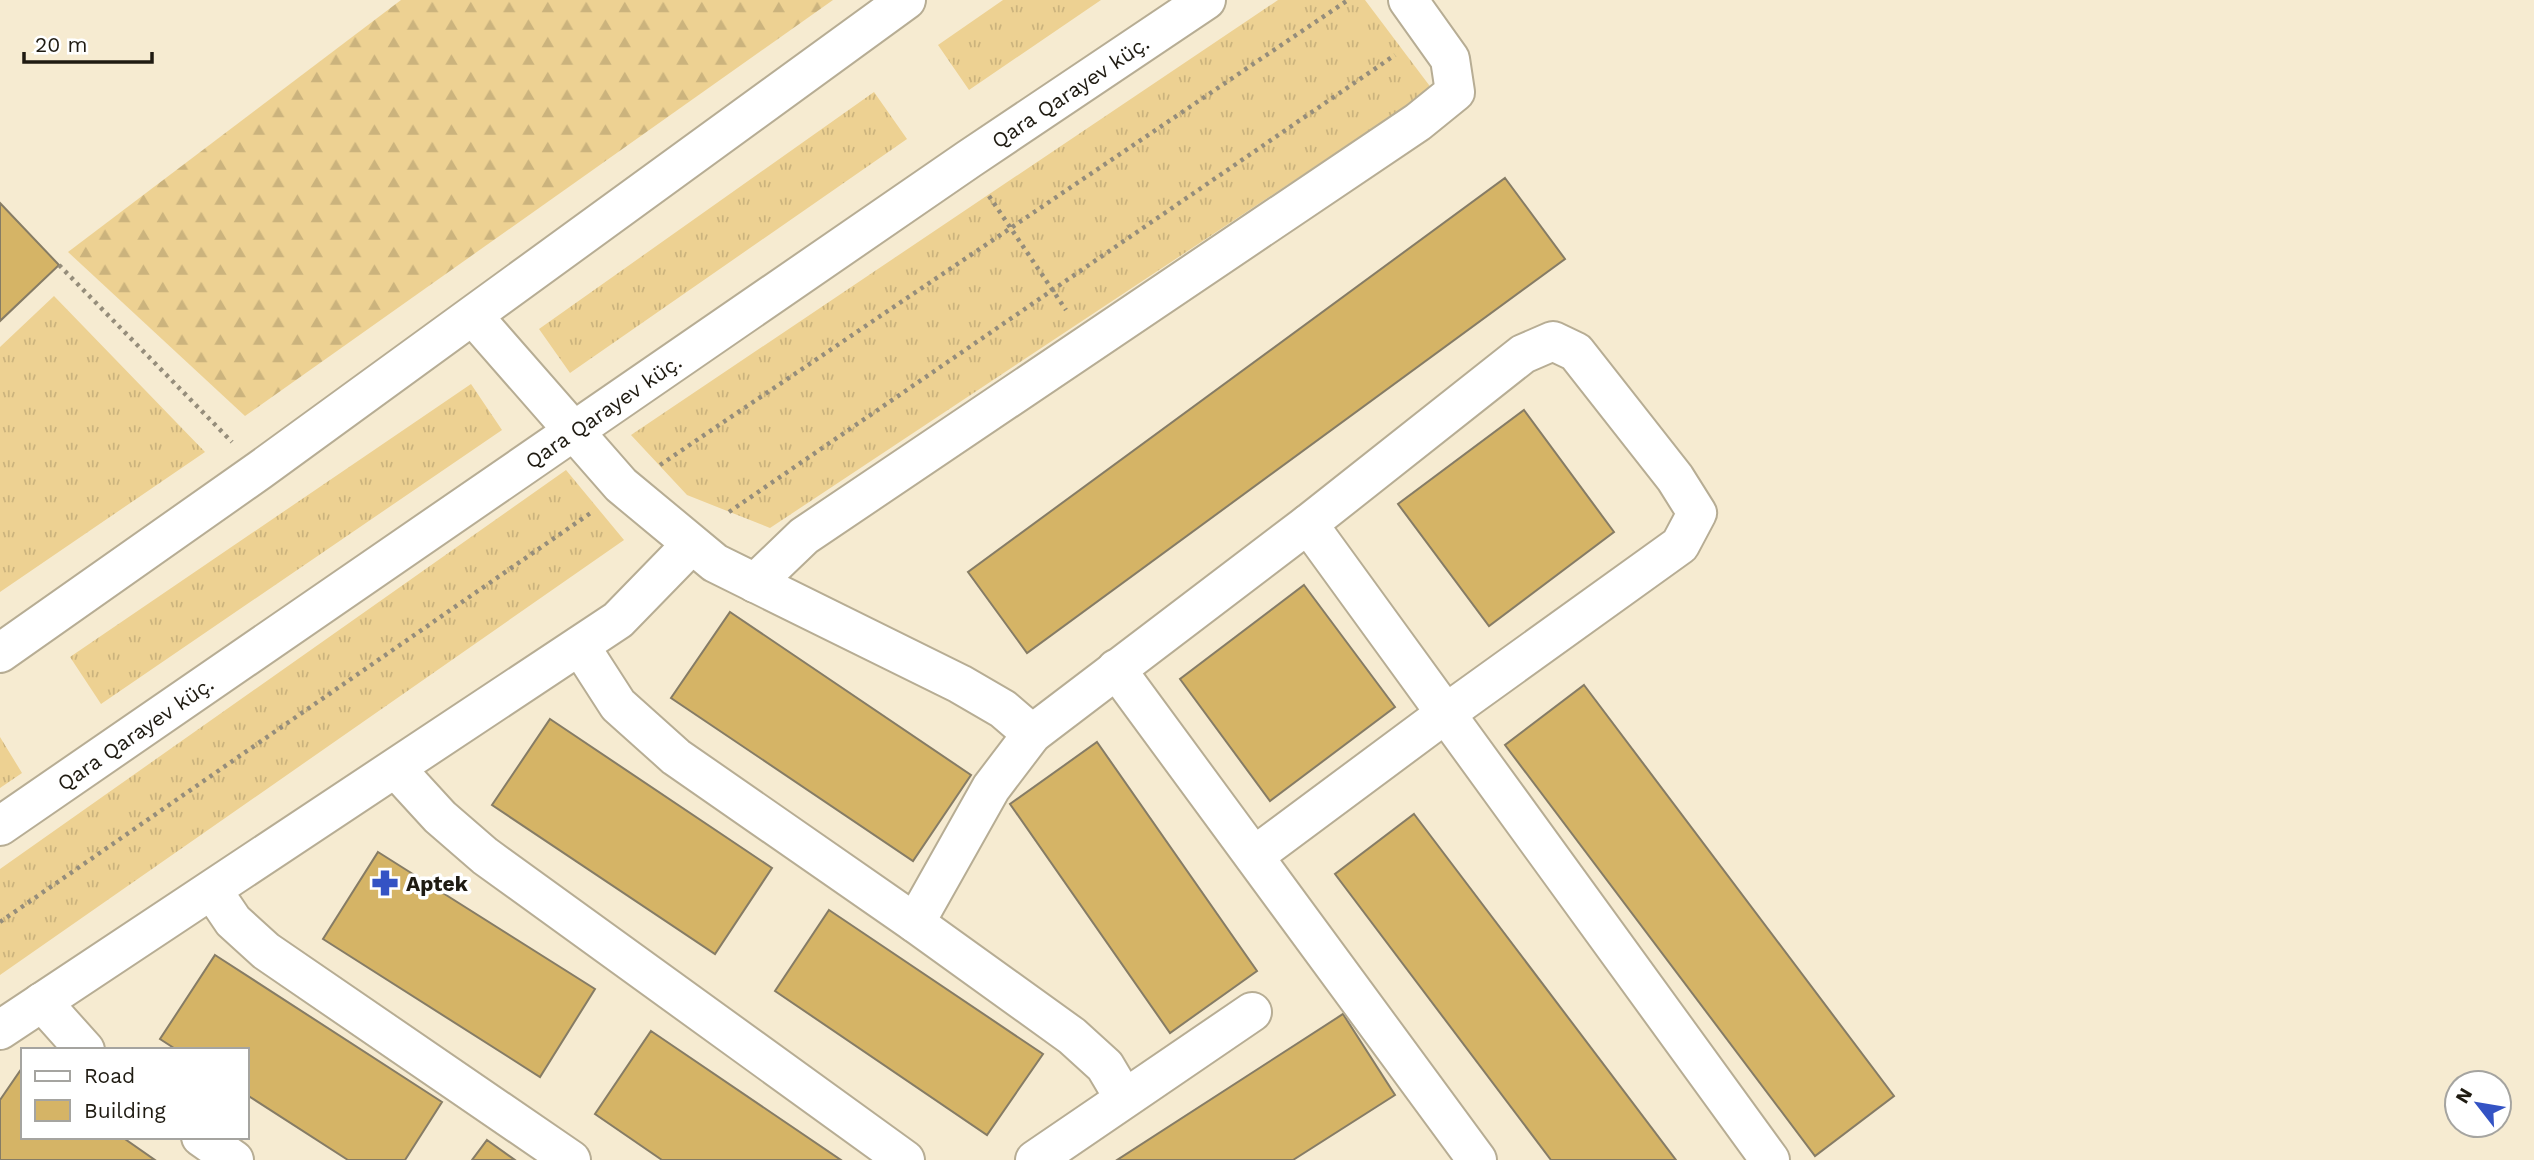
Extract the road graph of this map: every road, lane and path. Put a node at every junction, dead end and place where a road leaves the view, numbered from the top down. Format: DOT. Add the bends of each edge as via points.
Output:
graph roads {
  1 [pos="906,0"];
  2 [pos="1206,0"];
  3 [pos="1348,0"];
  4 [pos="1408,0"];
  5 [pos="1403,50"];
  6 [pos="988,195"];
  7 [pos="1011,227"];
  8 [pos="59,265"];
  9 [pos="1053,289"];
  10 [pos="473,316"];
  11 [pos="1070,316"];
  12 [pos="574,430"];
  13 [pos="659,465"];
  14 [pos="260,470"];
  15 [pos="597,508"];
  16 [pos="729,512"];
  17 [pos="1308,524"];
  18 [pos="691,545"];
  19 [pos="755,583"];
  20 [pos="580,646"];
  21 [pos="0,653"];
  22 [pos="1116,668"];
  23 [pos="1445,714"];
  24 [pos="1032,734"];
  25 [pos="396,769"];
  26 [pos="0,826"];
  27 [pos="1254,856"];
  28 [pos="212,890"];
  29 [pos="0,922"];
  30 [pos="915,923"];
  31 [pos="42,1002"];
  32 [pos="1252,1012"];
  33 [pos="0,1030"];
  34 [pos="83,1048"];
  35 [pos="1124,1098"];
  36 [pos="204,1139"];
  37 [pos="1049,1156"];
  38 [pos="234,1160"];
  39 [pos="571,1160"];
  40 [pos="905,1160"];
  41 [pos="1477,1160"];
  42 [pos="1770,1160"];
  1 -- 10 [label="street"];
  2 -- 12 [label="street, Qara Qarayev küç."];
  3 -- 7 [label="path"];
  4 -- 19 [label="street" via="1450,60 1455,92 1418,122 804,536"];
  5 -- 9 [label="path"];
  6 -- 7 [label="path"];
  7 -- 9 [label="path"];
  7 -- 13 [label="path"];
  8 -- 14 [label="path"];
  9 -- 11 [label="path"];
  9 -- 16 [label="path"];
  10 -- 12 [label="street"];
  10 -- 14 [label="street"];
  12 -- 18 [label="street" via="621,485"];
  12 -- 26 [label="street, Qara Qarayev küç."];
  14 -- 21 [label="street"];
  15 -- 29 [label="path"];
  17 -- 22 [label="street"];
  17 -- 23 [label="street"];
  17 -- 23 [label="street" via="1523,354 1553,341 1576,352 1675,478 1697,513 1681,545"];
  18 -- 19 [label="street"];
  18 -- 20 [label="street" via="618,620"];
  19 -- 24 [label="street" via="960,684 1003,709"];
  20 -- 25 [label="street"];
  20 -- 30 [label="street" via="618,705 677,757"];
  22 -- 24 [label="street"];
  22 -- 27 [label="street"];
  23 -- 27 [label="street"];
  23 -- 42 [label="street"];
  24 -- 30 [label="street" via="991,788"];
  25 -- 28 [label="street"];
  25 -- 40 [label="street" via="440,817 485,856"];
  27 -- 41 [label="street"];
  28 -- 31 [label="street"];
  28 -- 39 [label="street" via="233,921 266,951"];
  30 -- 35 [label="street" via="1072,1036 1105,1066"];
  31 -- 33 [label="street"];
  31 -- 34 [label="street"];
  32 -- 35 [label="street"];
  35 -- 37 [label="street"];
  36 -- 38 [label="street"];
}
